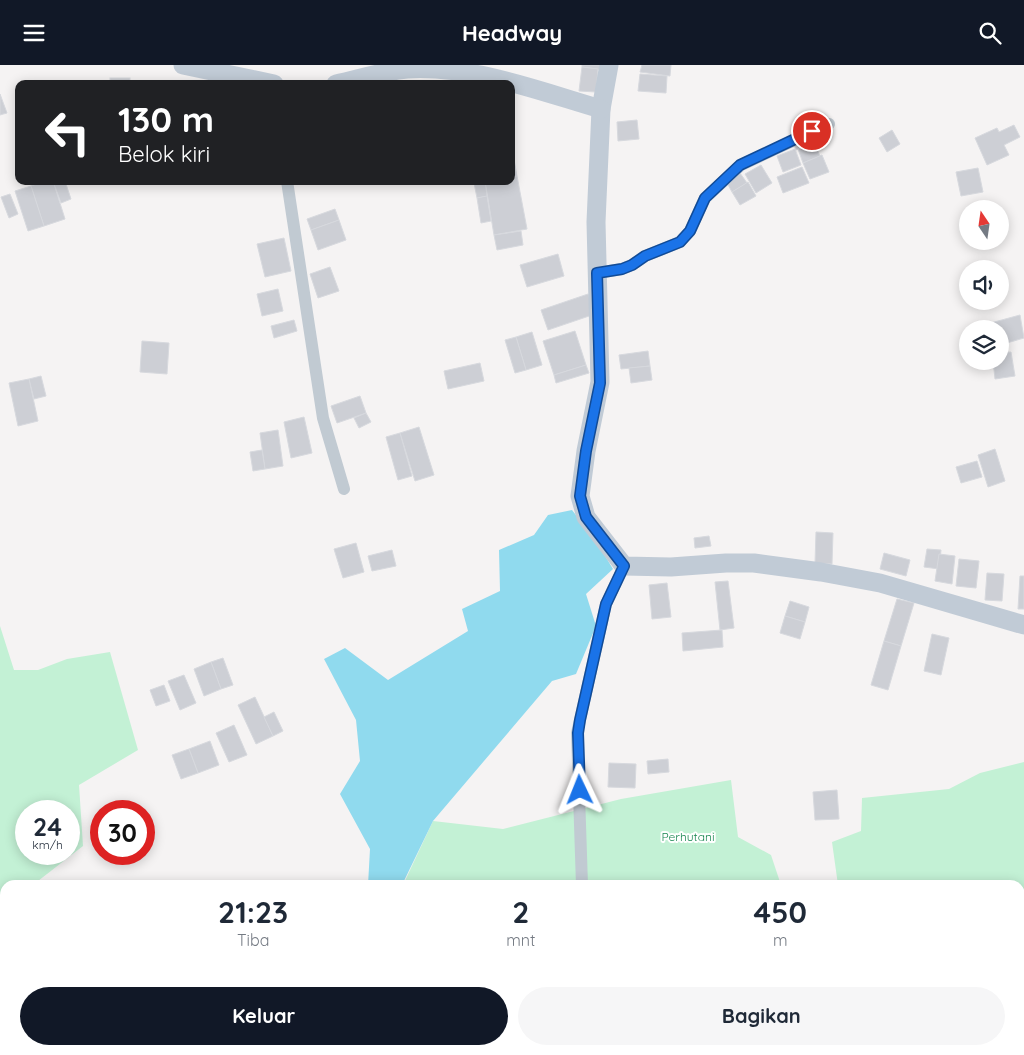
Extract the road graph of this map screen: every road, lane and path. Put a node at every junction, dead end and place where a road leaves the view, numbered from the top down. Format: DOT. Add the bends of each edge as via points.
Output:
graph roads {
  1 [pos="183,65"];
  2 [pos="609,65"];
  3 [pos="255,80"];
  4 [pos="355,80"];
  5 [pos="499,80"];
  6 [pos="515,84"];
  7 [pos="601,109"];
  8 [pos="829,124"];
  9 [pos="288,185"];
  10 [pos="597,273"];
  11 [pos="344,489"];
  12 [pos="624,566"];
  13 [pos="1024,625"];
  14 [pos="582,880"];
  1 -- 3 [label="main road"];
  2 -- 7 [label="main road"];
  4 -- 5 [label="main road" via="406,69 450,69"];
  6 -- 7 [label="main road"];
  7 -- 10 [label="main road"];
  8 -- 10 [label="street" via="740,165 705,198 690,231 680,242 622,269"];
  9 -- 11 [label="street" via="323,418"];
  10 -- 12 [label="main road" via="600,383 580,496 586,517"];
  12 -- 13 [label="main road" via="754,563 820,572 880,583"];
  12 -- 14 [label="street" via="606,604 578,733"];
}
